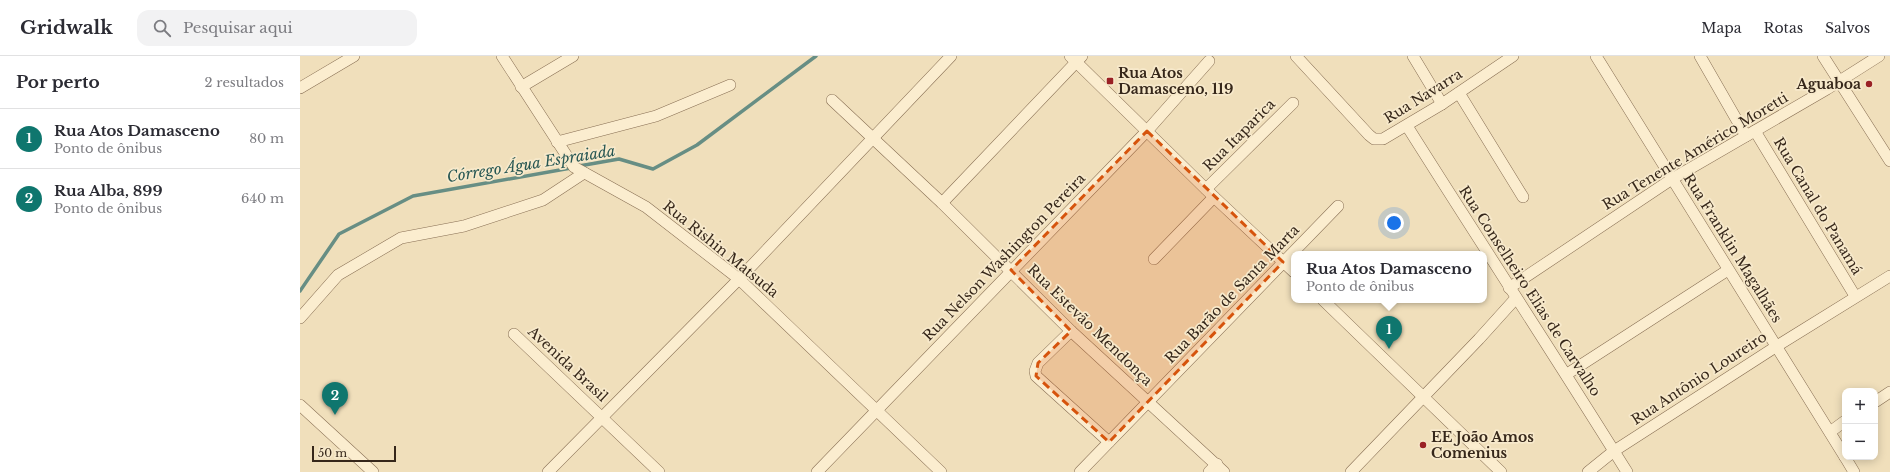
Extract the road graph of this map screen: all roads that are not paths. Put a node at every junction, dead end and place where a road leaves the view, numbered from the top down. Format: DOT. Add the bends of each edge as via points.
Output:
graph roads {
  1 [pos="354,56"];
  2 [pos="502,56"];
  3 [pos="573,56"];
  4 [pos="951,56"];
  5 [pos="1296,56"];
  6 [pos="1413,56"];
  7 [pos="1512,56"];
  8 [pos="1596,56"];
  9 [pos="1700,56"];
  10 [pos="1823,56"];
  11 [pos="1879,56"];
  12 [pos="1076,58"];
  13 [pos="1209,61"];
  14 [pos="1839,81"];
  15 [pos="730,85"];
  16 [pos="521,87"];
  17 [pos="300,88"];
  18 [pos="1459,93"];
  19 [pos="832,100"];
  20 [pos="1293,103"];
  21 [pos="1442,104"];
  22 [pos="1407,126"];
  23 [pos="1147,131"];
  24 [pos="1751,134"];
  25 [pos="873,139"];
  26 [pos="557,142"];
  27 [pos="1890,162"];
  28 [pos="584,173"];
  29 [pos="1672,180"];
  30 [pos="1210,193"];
  31 [pos="1523,197"];
  32 [pos="942,203"];
  33 [pos="1338,206"];
  34 [pos="1294,251"];
  35 [pos="1486,251"];
  36 [pos="1487,253"];
  37 [pos="1291,254"];
  38 [pos="1154,259"];
  39 [pos="1283,262"];
  40 [pos="1291,269"];
  41 [pos="1012,270"];
  42 [pos="1728,270"];
  43 [pos="1890,276"];
  44 [pos="739,279"];
  45 [pos="1509,288"];
  46 [pos="1855,296"];
  47 [pos="1516,298"];
  48 [pos="1326,303"];
  49 [pos="300,318"];
  50 [pos="1071,331"];
  51 [pos="514,334"];
  52 [pos="1777,346"];
  53 [pos="1567,374"];
  54 [pos="1890,392"];
  55 [pos="1422,397"];
  56 [pos="1878,400"];
  57 [pos="1149,402"];
  58 [pos="300,405"];
  59 [pos="877,410"];
  60 [pos="602,416"];
  61 [pos="1842,424"];
  62 [pos="1830,432"];
  63 [pos="1109,442"];
  64 [pos="1614,451"];
  65 [pos="1842,452"];
  66 [pos="1847,460"];
  67 [pos="1217,469"];
  68 [pos="372,472"];
  69 [pos="548,472"];
  70 [pos="660,472"];
  71 [pos="817,472"];
  72 [pos="941,472"];
  73 [pos="1080,472"];
  74 [pos="1351,472"];
  75 [pos="1501,472"];
  76 [pos="1588,472"];
  77 [pos="1627,472"];
  78 [pos="1854,472"];
  1 -- 17 [label="street"];
  2 -- 16 [label="street, Rua Rishin Matsuda"];
  3 -- 16 [label="street"];
  4 -- 25 [label="street"];
  5 -- 22 [label="street, Rua Navarra" via="1374,139 1383,139"];
  6 -- 21 [label="street"];
  7 -- 18 [label="street, Rua Navarra"];
  8 -- 29 [label="street, Rua Franklin Magalhães"];
  9 -- 24 [label="street, Rua Canal do Panamá"];
  10 -- 14 [label="street"];
  11 -- 14 [label="street, Rua Tenente Américo Moretti"];
  12 -- 23 [label="street"];
  12 -- 32 [label="street"];
  13 -- 23 [label="street, Rua Nelson Washington Pereira"];
  14 -- 24 [label="street, Rua Tenente Américo Moretti"];
  14 -- 27 [label="street"];
  15 -- 26 [label="street" via="656,116"];
  16 -- 26 [label="street, Rua Rishin Matsuda"];
  18 -- 21 [label="street, Rua Navarra"];
  18 -- 31 [label="street"];
  19 -- 25 [label="street, Rua Estevão Mendonça"];
  20 -- 30 [label="street, Rua Itaparica"];
  21 -- 22 [label="street, Rua Navarra"];
  22 -- 35 [label="street, Rua Conselheiro Elias de Carvalho"];
  23 -- 30 [label="street"];
  23 -- 41 [label="street, Rua Nelson Washington Pereira"];
  24 -- 29 [label="street, Rua Tenente Américo Moretti"];
  24 -- 46 [label="street, Rua Canal do Panamá"];
  25 -- 32 [label="street, Rua Estevão Mendonça"];
  25 -- 44 [label="street"];
  26 -- 28 [label="street, Rua Rishin Matsuda" via="574,167"];
  28 -- 44 [label="street, Rua Rishin Matsuda" via="646,207"];
  28 -- 49 [label="street" via="542,200 464,226 401,238 338,275"];
  29 -- 42 [label="street, Rua Franklin Magalhães"];
  29 -- 45 [label="street, Rua Tenente Américo Moretti"];
  30 -- 38 [label="street, Rua Itaparica"];
  30 -- 39 [label="street"];
  32 -- 41 [label="street, Rua Estevão Mendonça"];
  33 -- 34 [label="street, Rua Barão de Santa Marta"];
  36 -- 45 [label="street, Rua Conselheiro Elias de Carvalho"];
  37 -- 39 [label="street, Rua Barão de Santa Marta"];
  39 -- 40 [label="street"];
  39 -- 57 [label="street, Rua Barão de Santa Marta"];
  41 -- 50 [label="street, Rua Estevão Mendonça"];
  41 -- 59 [label="street, Rua Nelson Washington Pereira"];
  42 -- 52 [label="street, Rua Franklin Magalhães"];
  42 -- 53 [label="street"];
  43 -- 46 [label="street, Rua Antônio Loureiro"];
  44 -- 59 [label="street, Rua Rishin Matsuda"];
  44 -- 60 [label="street"];
  45 -- 47 [label="street, Rua Conselheiro Elias de Carvalho"];
  46 -- 52 [label="street, Rua Antônio Loureiro"];
  47 -- 53 [label="street, Rua Conselheiro Elias de Carvalho"];
  47 -- 55 [label="street"];
  48 -- 55 [label="street"];
  50 -- 57 [label="street, Rua Estevão Mendonça"];
  50 -- 63 [label="street" via="1038,363 1036,376"];
  51 -- 60 [label="street, Avenida Brasil"];
  52 -- 62 [label="street, Rua Franklin Magalhães"];
  52 -- 64 [label="street, Rua Antônio Loureiro"];
  53 -- 64 [label="street, Rua Conselheiro Elias de Carvalho"];
  54 -- 56 [label="street"];
  55 -- 74 [label="street"];
  55 -- 75 [label="street"];
  57 -- 63 [label="street, Rua Barão de Santa Marta"];
  57 -- 67 [label="street, Rua Estevão Mendonça"];
  58 -- 68 [label="street"];
  59 -- 71 [label="street, Rua Nelson Washington Pereira"];
  59 -- 72 [label="street, Rua Rishin Matsuda"];
  60 -- 69 [label="street"];
  60 -- 70 [label="street, Avenida Brasil"];
  61 -- 62 [label="street"];
  62 -- 65 [label="street, Rua Franklin Magalhães"];
  63 -- 73 [label="street, Rua Barão de Santa Marta"];
  64 -- 76 [label="street, Rua Antônio Loureiro"];
  64 -- 77 [label="street, Rua Conselheiro Elias de Carvalho"];
  66 -- 78 [label="street, Rua Franklin Magalhães"];
}
